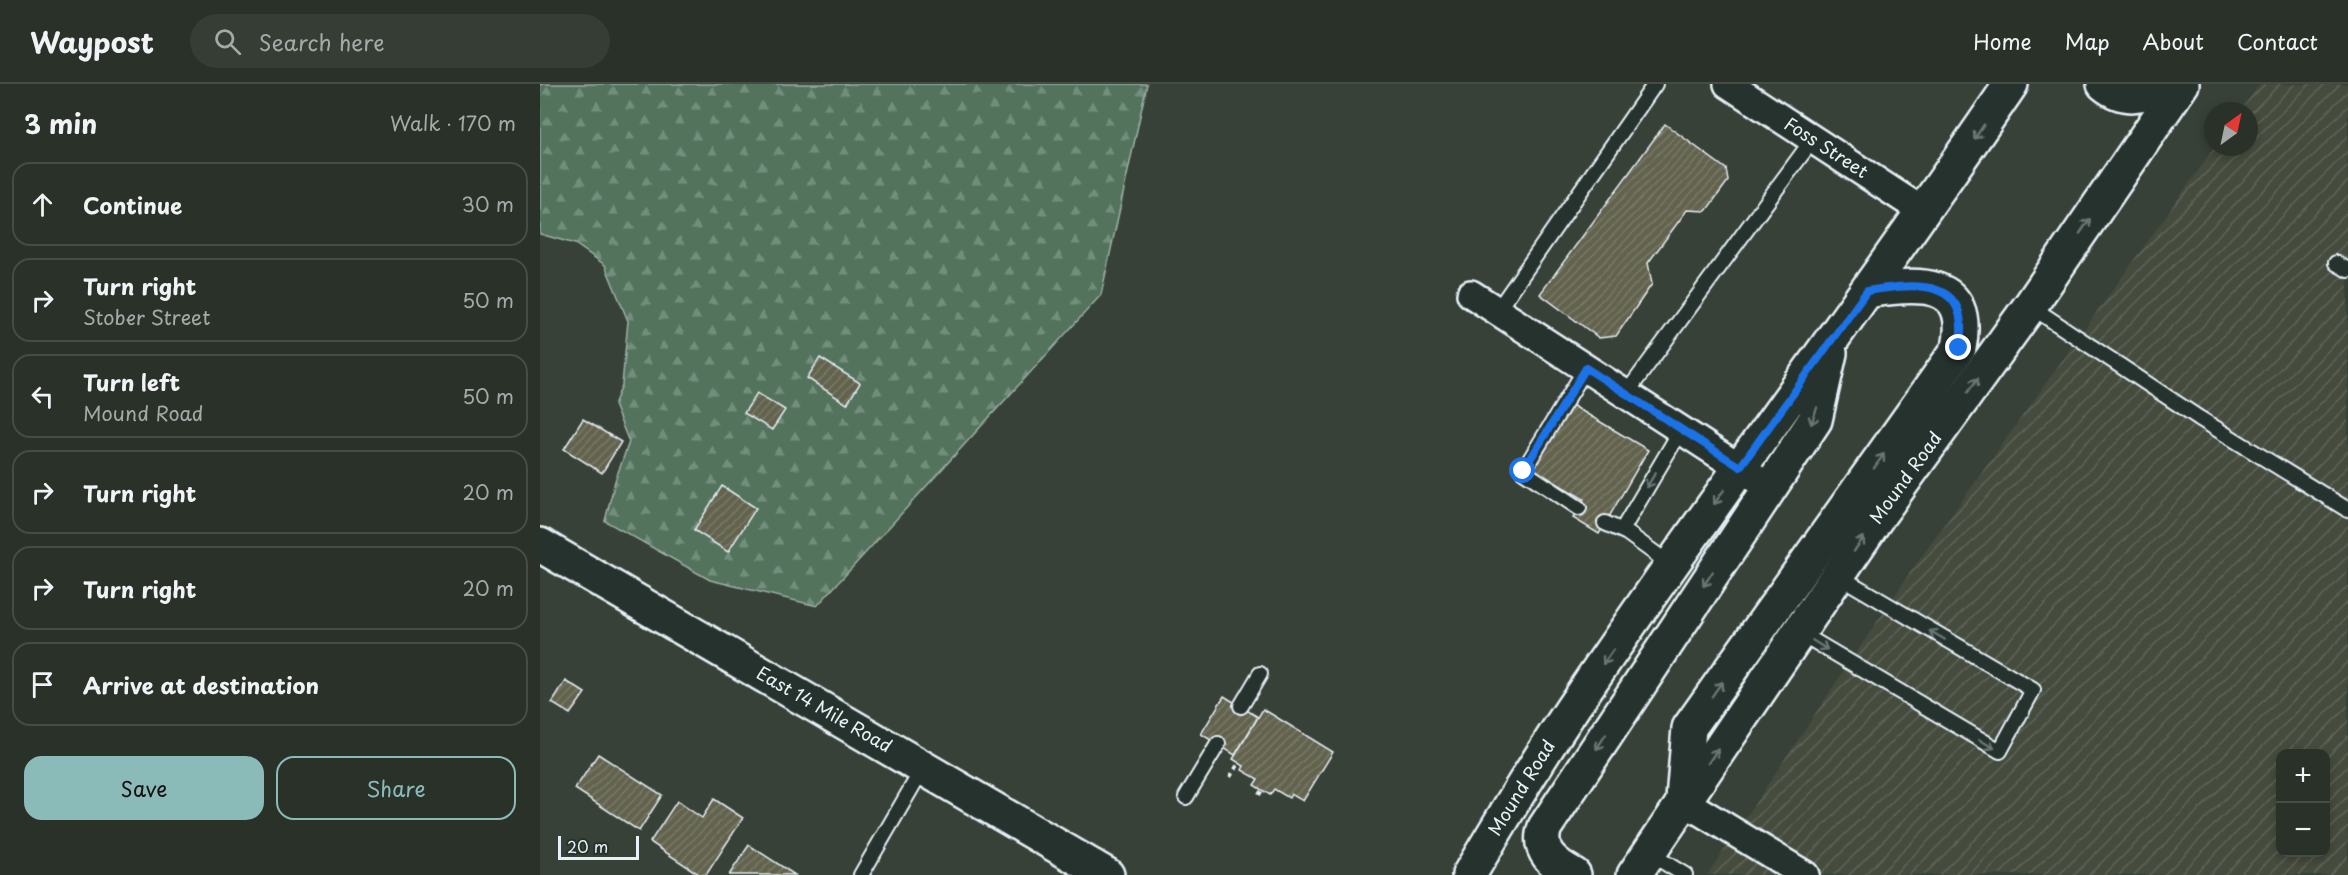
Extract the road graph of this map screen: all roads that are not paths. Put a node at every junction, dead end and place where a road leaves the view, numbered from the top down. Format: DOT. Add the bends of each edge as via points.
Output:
graph roads {
  1 [pos="1655,84"];
  2 [pos="1728,84"];
  3 [pos="2011,84"];
  4 [pos="2104,84"];
  5 [pos="2163,84"];
  6 [pos="2182,84"];
  7 [pos="1813,139"];
  8 [pos="1924,212"];
  9 [pos="1867,291"];
  10 [pos="1471,294"];
  11 [pos="2030,306"];
  12 [pos="1497,311"];
  13 [pos="1833,339"];
  14 [pos="1586,368"];
  15 [pos="1626,394"];
  16 [pos="1681,430"];
  17 [pos="1740,467"];
  18 [pos="1769,487"];
  19 [pos="1579,508"];
  20 [pos="2348,510"];
  21 [pos="1605,523"];
  22 [pos="1622,530"];
  23 [pos="540,544"];
  24 [pos="1671,565"];
  25 [pos="1824,567"];
  26 [pos="1785,622"];
  27 [pos="1260,674"];
  28 [pos="1241,706"];
  29 [pos="1218,744"];
  30 [pos="923,767"];
  31 [pos="1186,797"];
  32 [pos="1683,801"];
  33 [pos="1642,864"];
  34 [pos="861,875"];
  35 [pos="1107,875"];
  36 [pos="1469,875"];
  37 [pos="1574,875"];
  38 [pos="1685,875"];
  39 [pos="1804,875"];
  1 -- 12 [label="lane"];
  2 -- 7 [label="street, Foss Street"];
  3 -- 8 [label="main road, Mound Road, one-way"];
  4 -- 5 [label="main road" via="2129,96 2150,92"];
  11 -- 6 [label="main road, Mound Road, one-way"];
  7 -- 8 [label="street, Foss Street"];
  7 -- 15 [label="lane"];
  8 -- 9 [label="main road, Mound Road"];
  9 -- 13 [label="main road, Mound Road"];
  25 -- 9 [label="main road, one-way" via="1959,348 1962,332 1960,315 1951,299 1938,290 1905,285"];
  10 -- 12 [label="street"];
  11 -- 20 [label="lane" via="2199,418"];
  25 -- 11 [label="main road, Mound Road, one-way"];
  12 -- 14 [label="street"];
  13 -- 17 [label="main road, Mound Road"];
  13 -- 18 [label="main road, one-way" via="1815,420"];
  14 -- 15 [label="street"];
  14 -- 19 [label="lane" via="1523,471"];
  15 -- 16 [label="street"];
  16 -- 17 [label="street"];
  16 -- 22 [label="lane, one-way"];
  17 -- 18 [label="street"];
  17 -- 24 [label="main road, Mound Road, one-way"];
  18 -- 37 [label="main road, one-way" via="1545,827 1543,850 1557,866"];
  21 -- 22 [label="lane"];
  22 -- 24 [label="lane"];
  23 -- 30 [label="main road, East 14 Mile Road"];
  24 -- 36 [label="main road, Mound Road, one-way" via="1583,692"];
  25 -- 26 [label="main road, Mound Road"];
  26 -- 25 [label="lane, one-way" via="2000,751 2033,690"];
  32 -- 26 [label="main road, Mound Road, one-way"];
  27 -- 28 [label="lane"];
  29 -- 31 [label="lane"];
  30 -- 34 [label="lane"];
  30 -- 35 [label="main road, East 14 Mile Road"];
  32 -- 33 [label="main road, Mound Road"];
  32 -- 39 [label="street"];
  33 -- 38 [label="lane"];
}
